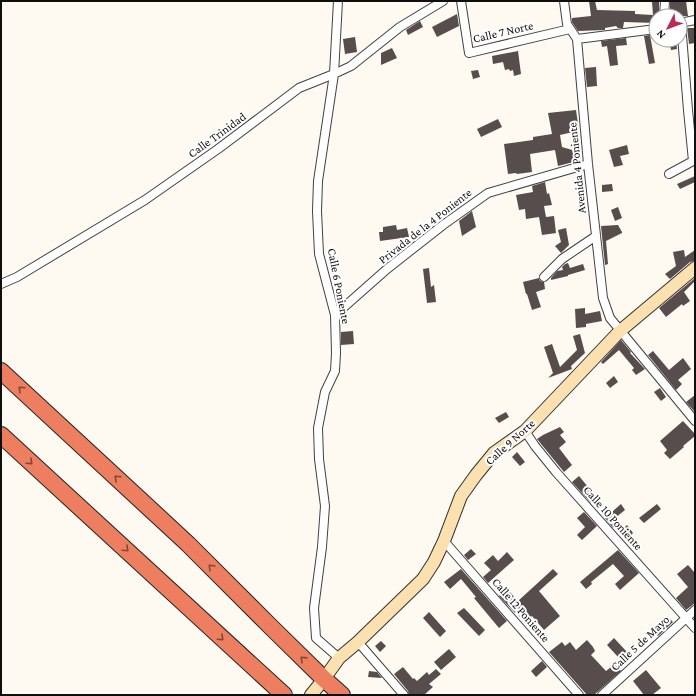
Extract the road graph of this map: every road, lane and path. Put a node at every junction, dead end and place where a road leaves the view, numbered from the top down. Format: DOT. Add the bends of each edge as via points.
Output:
graph roads {
  1 [pos="338,1"];
  2 [pos="443,1"];
  3 [pos="461,1"];
  4 [pos="564,1"];
  5 [pos="570,29"];
  6 [pos="648,30"];
  7 [pos="577,39"];
  8 [pos="683,48"];
  9 [pos="334,74"];
  10 [pos="588,164"];
  11 [pos="669,174"];
  12 [pos="596,236"];
  13 [pos="695,268"];
  14 [pos="544,277"];
  15 [pos="1,284"];
  16 [pos="335,315"];
  17 [pos="620,331"];
  18 [pos="1,371"];
  19 [pos="695,421"];
  20 [pos="525,431"];
  21 [pos="1,436"];
  22 [pos="444,541"];
  23 [pos="695,610"];
  24 [pos="686,618"];
  25 [pos="695,628"];
  26 [pos="358,642"];
  27 [pos="339,658"];
  28 [pos="324,679"];
  29 [pos="284,695"];
  30 [pos="311,695"];
  31 [pos="342,695"];
  32 [pos="404,695"];
  33 [pos="579,695"];
  34 [pos="602,695"];
  1 -- 9 [label="street, Calle 6 Poniente"];
  2 -- 9 [label="street, Calle Trinidad" via="400,27 351,66"];
  3 -- 5 [label="street, Calle 7 Norte" via="469,53"];
  4 -- 5 [label="street, Avenida 4 Poniente"];
  5 -- 7 [label="street, Avenida 4 Poniente"];
  6 -- 7 [label="street"];
  7 -- 10 [label="street, Avenida 4 Poniente"];
  8 -- 11 [label="street" via="693,162"];
  9 -- 15 [label="street, Calle Trinidad" via="299,88 145,200"];
  9 -- 16 [label="street, Calle 6 Poniente" via="318,181 317,211 319,254"];
  10 -- 12 [label="street, Avenida 4 Poniente"];
  10 -- 16 [label="street, Privada de la 4 Poniente" via="488,193 437,230"];
  12 -- 14 [label="street" via="562,259"];
  12 -- 17 [label="street, Avenida 4 Poniente" via="603,298 610,318"];
  13 -- 17 [label="street, Calle 9 Norte"];
  16 -- 27 [label="street, Calle 6 Poniente" via="335,370 325,392 318,428 325,506 314,608 316,638"];
  17 -- 19 [label="street, Avenida 4 Poniente"];
  17 -- 20 [label="street, Calle 9 Norte"];
  28 -- 18 [label="highway, one-way" via="188,544"];
  20 -- 22 [label="street, Calle 9 Norte" via="494,453 476,475 461,496"];
  20 -- 24 [label="street, Calle 10 Poniente" via="556,472"];
  21 -- 29 [label="highway, one-way"];
  22 -- 26 [label="street, Calle 9 Norte" via="424,579"];
  22 -- 33 [label="street, Calle 12 Poniente"];
  23 -- 24 [label="street, Calle 5 de Mayo"];
  24 -- 25 [label="street, Calle 10 Poniente"];
  24 -- 34 [label="street, Calle 5 de Mayo"];
  26 -- 27 [label="street, Calle 9 Norte"];
  26 -- 32 [label="street"];
  27 -- 28 [label="street, Calle 9 Norte"];
  28 -- 30 [label="street, Calle 9 Norte"];
  28 -- 31 [label="highway"];
}
